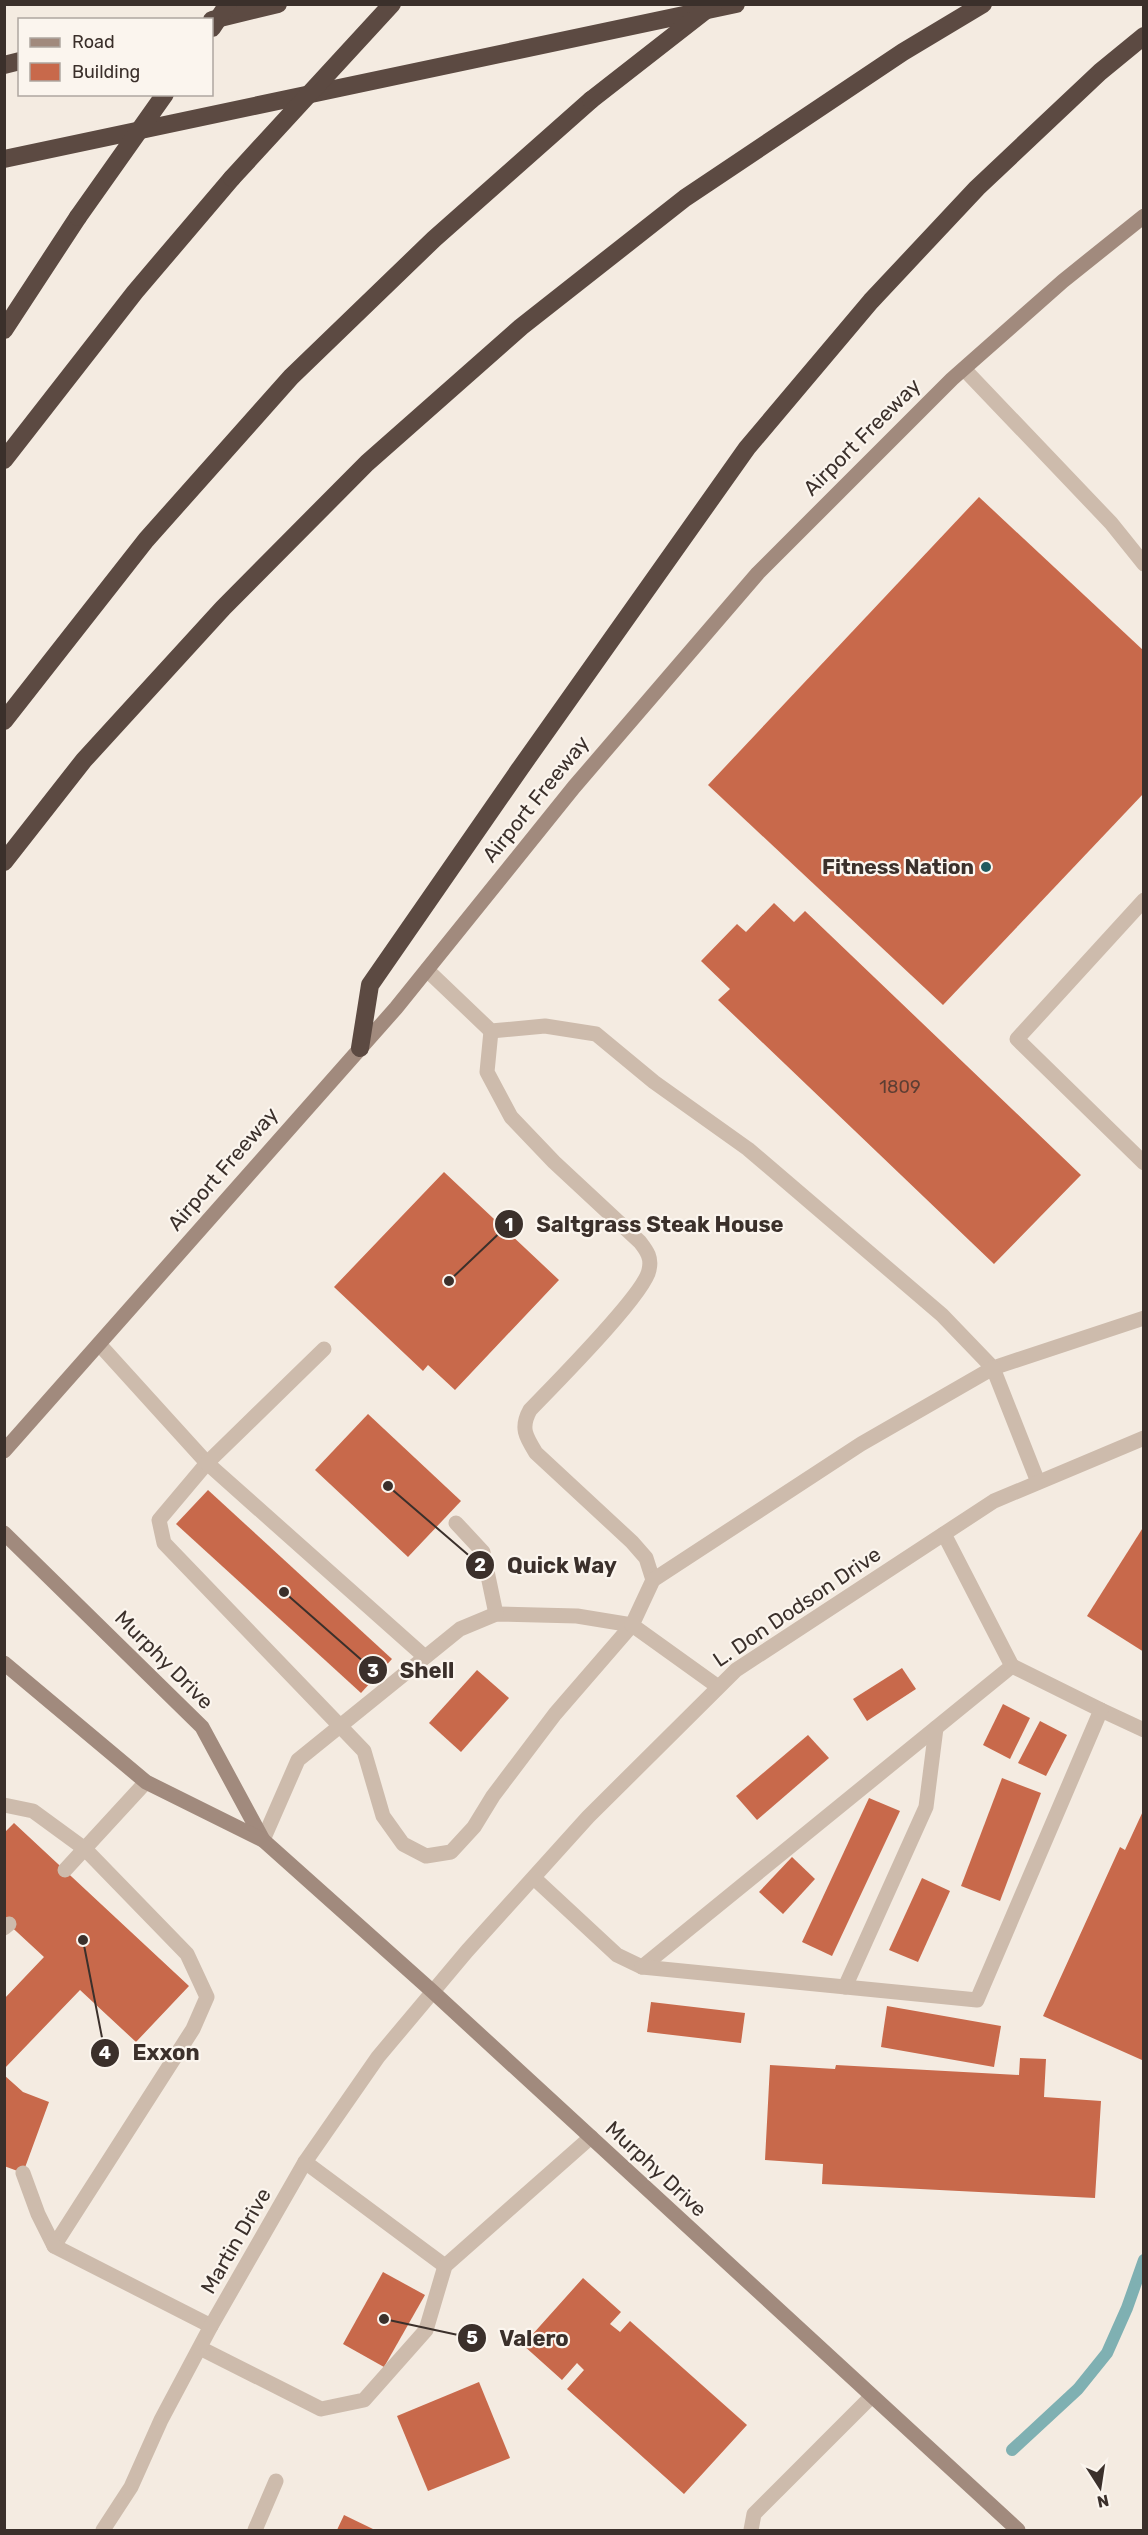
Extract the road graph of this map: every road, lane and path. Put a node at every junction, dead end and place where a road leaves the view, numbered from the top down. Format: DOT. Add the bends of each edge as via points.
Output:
graph roads {
  1 [pos="228,4"];
  2 [pos="278,4"];
  3 [pos="392,4"];
  4 [pos="714,4"];
  5 [pos="736,4"];
  6 [pos="983,4"];
  7 [pos="213,20"];
  8 [pos="213,26"];
  9 [pos="1143,36"];
  10 [pos="164,96"];
  11 [pos="4,159"];
  12 [pos="1143,216"];
  13 [pos="4,330"];
  14 [pos="964,369"];
  15 [pos="4,460"];
  16 [pos="1143,564"];
  17 [pos="4,721"];
  18 [pos="4,862"];
  19 [pos="1143,900"];
  20 [pos="427,970"];
  21 [pos="491,1031"];
  22 [pos="360,1048"];
  23 [pos="1143,1163"];
  24 [pos="1143,1318"];
  25 [pos="99,1344"];
  26 [pos="324,1348"];
  27 [pos="993,1368"];
  28 [pos="1143,1438"];
  29 [pos="4,1451"];
  30 [pos="207,1463"];
  31 [pos="1038,1482"];
  32 [pos="456,1523"];
  33 [pos="4,1533"];
  34 [pos="944,1534"];
  35 [pos="653,1580"];
  36 [pos="495,1614"];
  37 [pos="632,1625"];
  38 [pos="425,1657"];
  39 [pos="4,1662"];
  40 [pos="1012,1666"];
  41 [pos="717,1686"];
  42 [pos="1101,1710"];
  43 [pos="340,1726"];
  44 [pos="936,1728"];
  45 [pos="1143,1730"];
  46 [pos="146,1782"];
  47 [pos="4,1805"];
  48 [pos="263,1840"];
  49 [pos="85,1849"];
  50 [pos="65,1870"];
  51 [pos="534,1878"];
  52 [pos="642,1966"];
  53 [pos="844,1987"];
  54 [pos="432,1991"];
  55 [pos="591,2137"];
  56 [pos="305,2162"];
  57 [pos="23,2173"];
  58 [pos="54,2246"];
  59 [pos="445,2266"];
  60 [pos="211,2326"];
  61 [pos="200,2348"];
  62 [pos="872,2396"];
  63 [pos="276,2481"];
  64 [pos="103,2530"];
  65 [pos="255,2530"];
  66 [pos="751,2530"];
  67 [pos="1018,2530"];
  1 -- 8 [label="highway, bridge"];
  2 -- 7 [label="highway"];
  3 -- 15 [label="highway, bridge" via="232,178 135,292"];
  4 -- 17 [label="highway, bridge" via="591,100 434,239 291,377 146,540"];
  5 -- 11 [label="highway"];
  6 -- 18 [label="highway" via="903,52 685,198 521,327 367,463 224,608 84,760"];
  9 -- 22 [label="highway" via="977,188 871,302 747,448 370,985"];
  10 -- 13 [label="highway, bridge"];
  12 -- 14 [label="main road, Airport Freeway"];
  14 -- 16 [label="street" via="1111,523"];
  14 -- 20 [label="main road, Airport Freeway" via="758,573 574,787"];
  19 -- 23 [label="street" via="1017,1039"];
  20 -- 21 [label="street"];
  20 -- 22 [label="main road, Airport Freeway"];
  21 -- 27 [label="street" via="545,1026 596,1034 654,1082 748,1149 942,1315"];
  21 -- 35 [label="street" via="487,1072 511,1117 650,1255 649,1272 634,1298 530,1410 524,1422 525,1436 536,1453 632,1542 646,1558"];
  22 -- 25 [label="main road, Airport Freeway"];
  24 -- 27 [label="street"];
  25 -- 29 [label="main road, Airport Freeway"];
  25 -- 30 [label="street"];
  26 -- 30 [label="street"];
  27 -- 31 [label="street"];
  27 -- 35 [label="street" via="861,1444"];
  28 -- 31 [label="street, L. Don Dodson Drive"];
  30 -- 38 [label="street"];
  30 -- 43 [label="street" via="159,1520 164,1543"];
  31 -- 34 [label="street, L. Don Dodson Drive" via="994,1501"];
  32 -- 36 [label="street" via="483,1552"];
  33 -- 48 [label="main road, Murphy Drive" via="202,1727"];
  34 -- 40 [label="street"];
  34 -- 41 [label="street, L. Don Dodson Drive"];
  35 -- 37 [label="street"];
  36 -- 37 [label="street" via="577,1616"];
  36 -- 38 [label="street" via="460,1629"];
  37 -- 41 [label="street"];
  37 -- 43 [label="street" via="555,1714 474,1827 451,1852 426,1856 403,1844 383,1816 364,1751"];
  38 -- 43 [label="street"];
  39 -- 46 [label="main road, Murphy Drive"];
  40 -- 42 [label="street"];
  40 -- 44 [label="street"];
  41 -- 51 [label="street, L. Don Dodson Drive"];
  42 -- 45 [label="street"];
  42 -- 53 [label="street" via="978,2000"];
  43 -- 48 [label="street" via="298,1760"];
  44 -- 52 [label="street"];
  44 -- 53 [label="street" via="926,1807"];
  46 -- 48 [label="main road, Murphy Drive"];
  46 -- 49 [label="street"];
  47 -- 49 [label="street" via="33,1811"];
  48 -- 54 [label="main road, Murphy Drive"];
  49 -- 50 [label="street"];
  49 -- 58 [label="street" via="187,1954 207,1997 193,2029"];
  51 -- 52 [label="street" via="617,1955"];
  51 -- 54 [label="street, L. Don Dodson Drive"];
  52 -- 53 [label="street"];
  54 -- 55 [label="main road, Murphy Drive"];
  54 -- 56 [label="street, Martin Drive" via="378,2057"];
  55 -- 59 [label="street"];
  55 -- 62 [label="main road, Murphy Drive"];
  56 -- 59 [label="street"];
  56 -- 60 [label="street, Martin Drive"];
  57 -- 58 [label="street"];
  58 -- 60 [label="street"];
  59 -- 61 [label="street" via="426,2330 364,2400 321,2409"];
  60 -- 61 [label="street, Martin Drive"];
  61 -- 64 [label="street, Martin Drive" via="131,2487"];
  62 -- 66 [label="street" via="754,2514"];
  62 -- 67 [label="main road, Murphy Drive"];
  63 -- 65 [label="street"];
}
